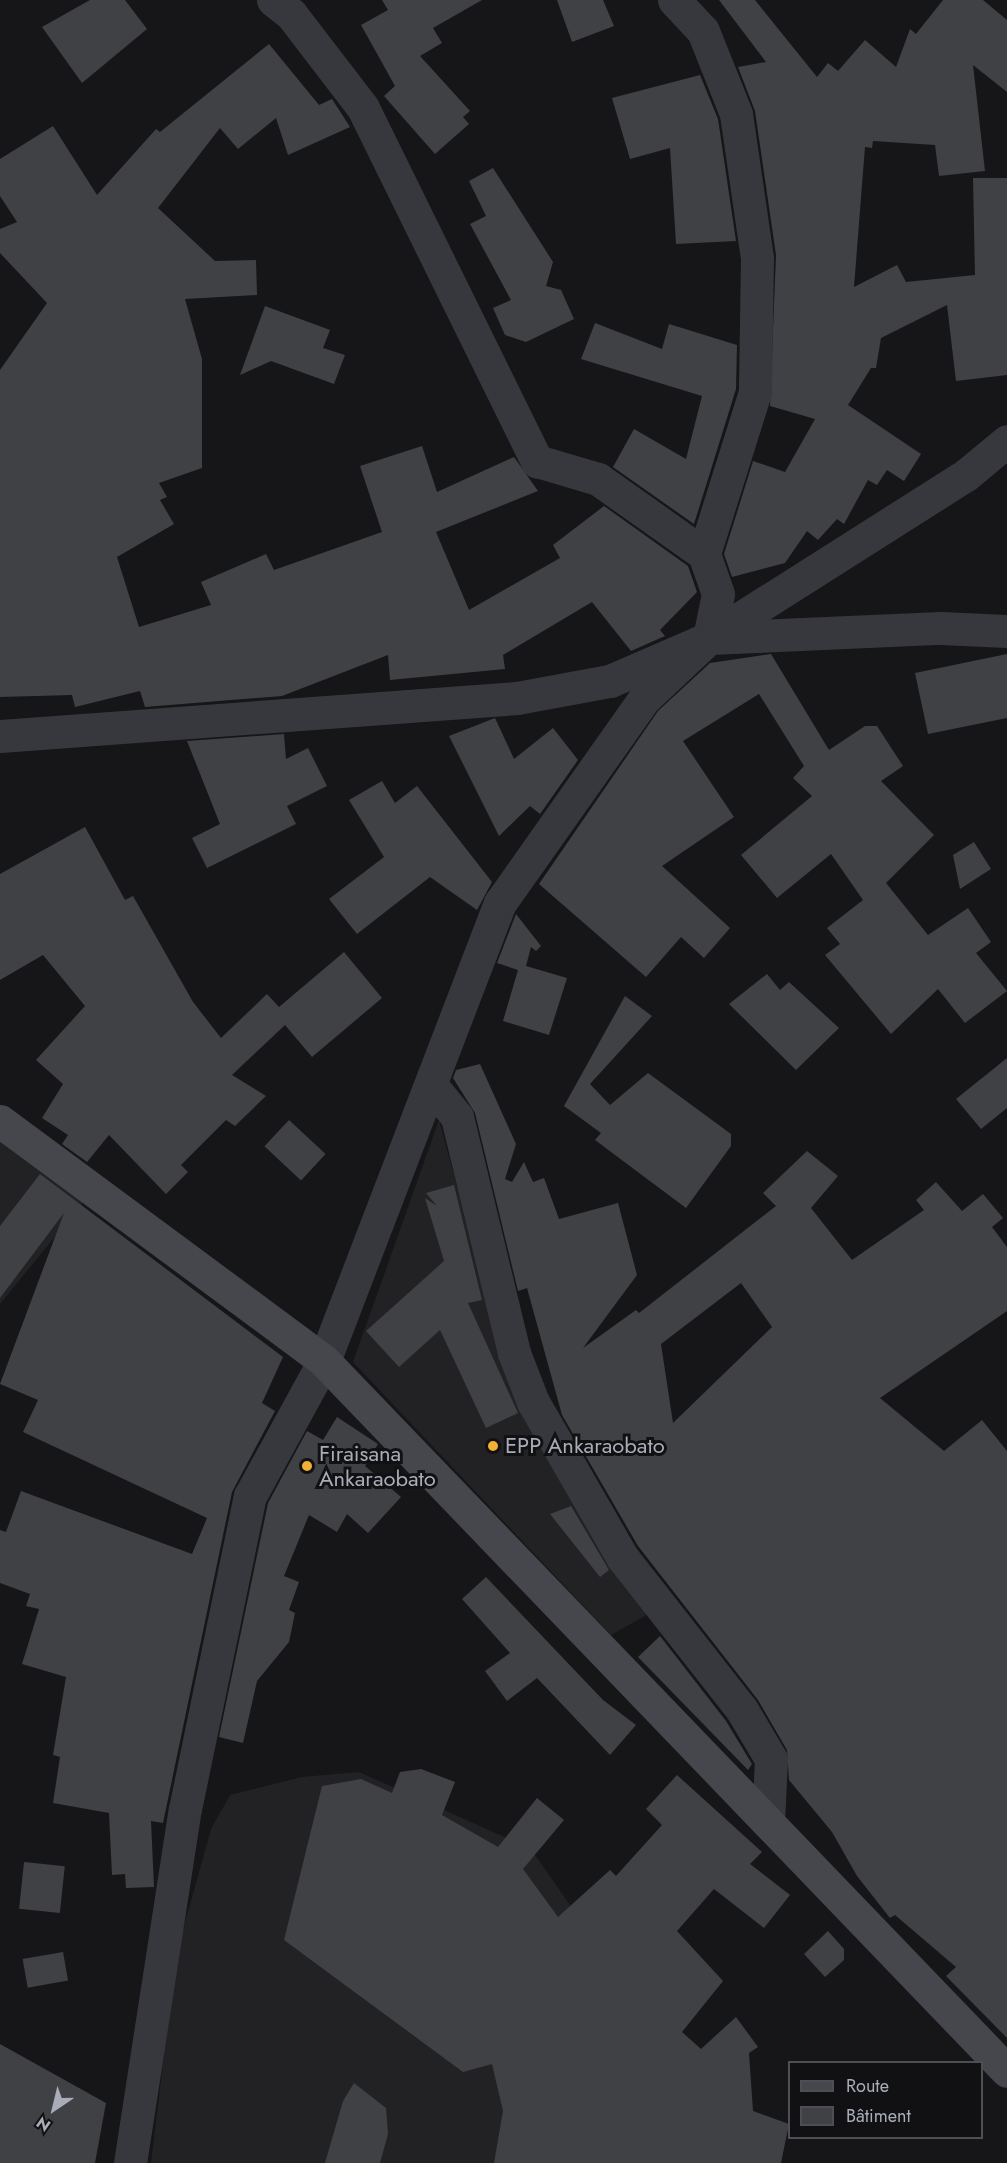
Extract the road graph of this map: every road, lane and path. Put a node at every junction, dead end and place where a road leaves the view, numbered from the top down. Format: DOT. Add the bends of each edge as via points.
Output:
graph roads {
  1 [pos="273,0"];
  2 [pos="674,0"];
  3 [pos="1007,441"];
  4 [pos="704,554"];
  5 [pos="1007,631"];
  6 [pos="710,638"];
  7 [pos="0,736"];
  8 [pos="432,1086"];
  9 [pos="0,1121"];
  10 [pos="324,1361"];
  11 [pos="768,1822"];
  12 [pos="1007,2071"];
  13 [pos="130,2163"];
  1 -- 4 [label="street" via="291,14 363,108 537,461 598,479"];
  2 -- 4 [label="street" via="703,31 736,114 757,258 755,392"];
  3 -- 6 [label="street" via="966,475"];
  4 -- 6 [label="street" via="718,594"];
  5 -- 6 [label="street" via="941,628"];
  6 -- 7 [label="street" via="610,681 517,698"];
  6 -- 8 [label="street" via="644,699 500,903"];
  8 -- 10 [label="street"];
  8 -- 11 [label="street" via="457,1117 514,1353 533,1402 622,1557 742,1710 771,1759"];
  9 -- 10 [label="street"];
  10 -- 11 [label="street"];
  10 -- 13 [label="street" via="250,1496 185,1809"];
  11 -- 12 [label="street"];
}
